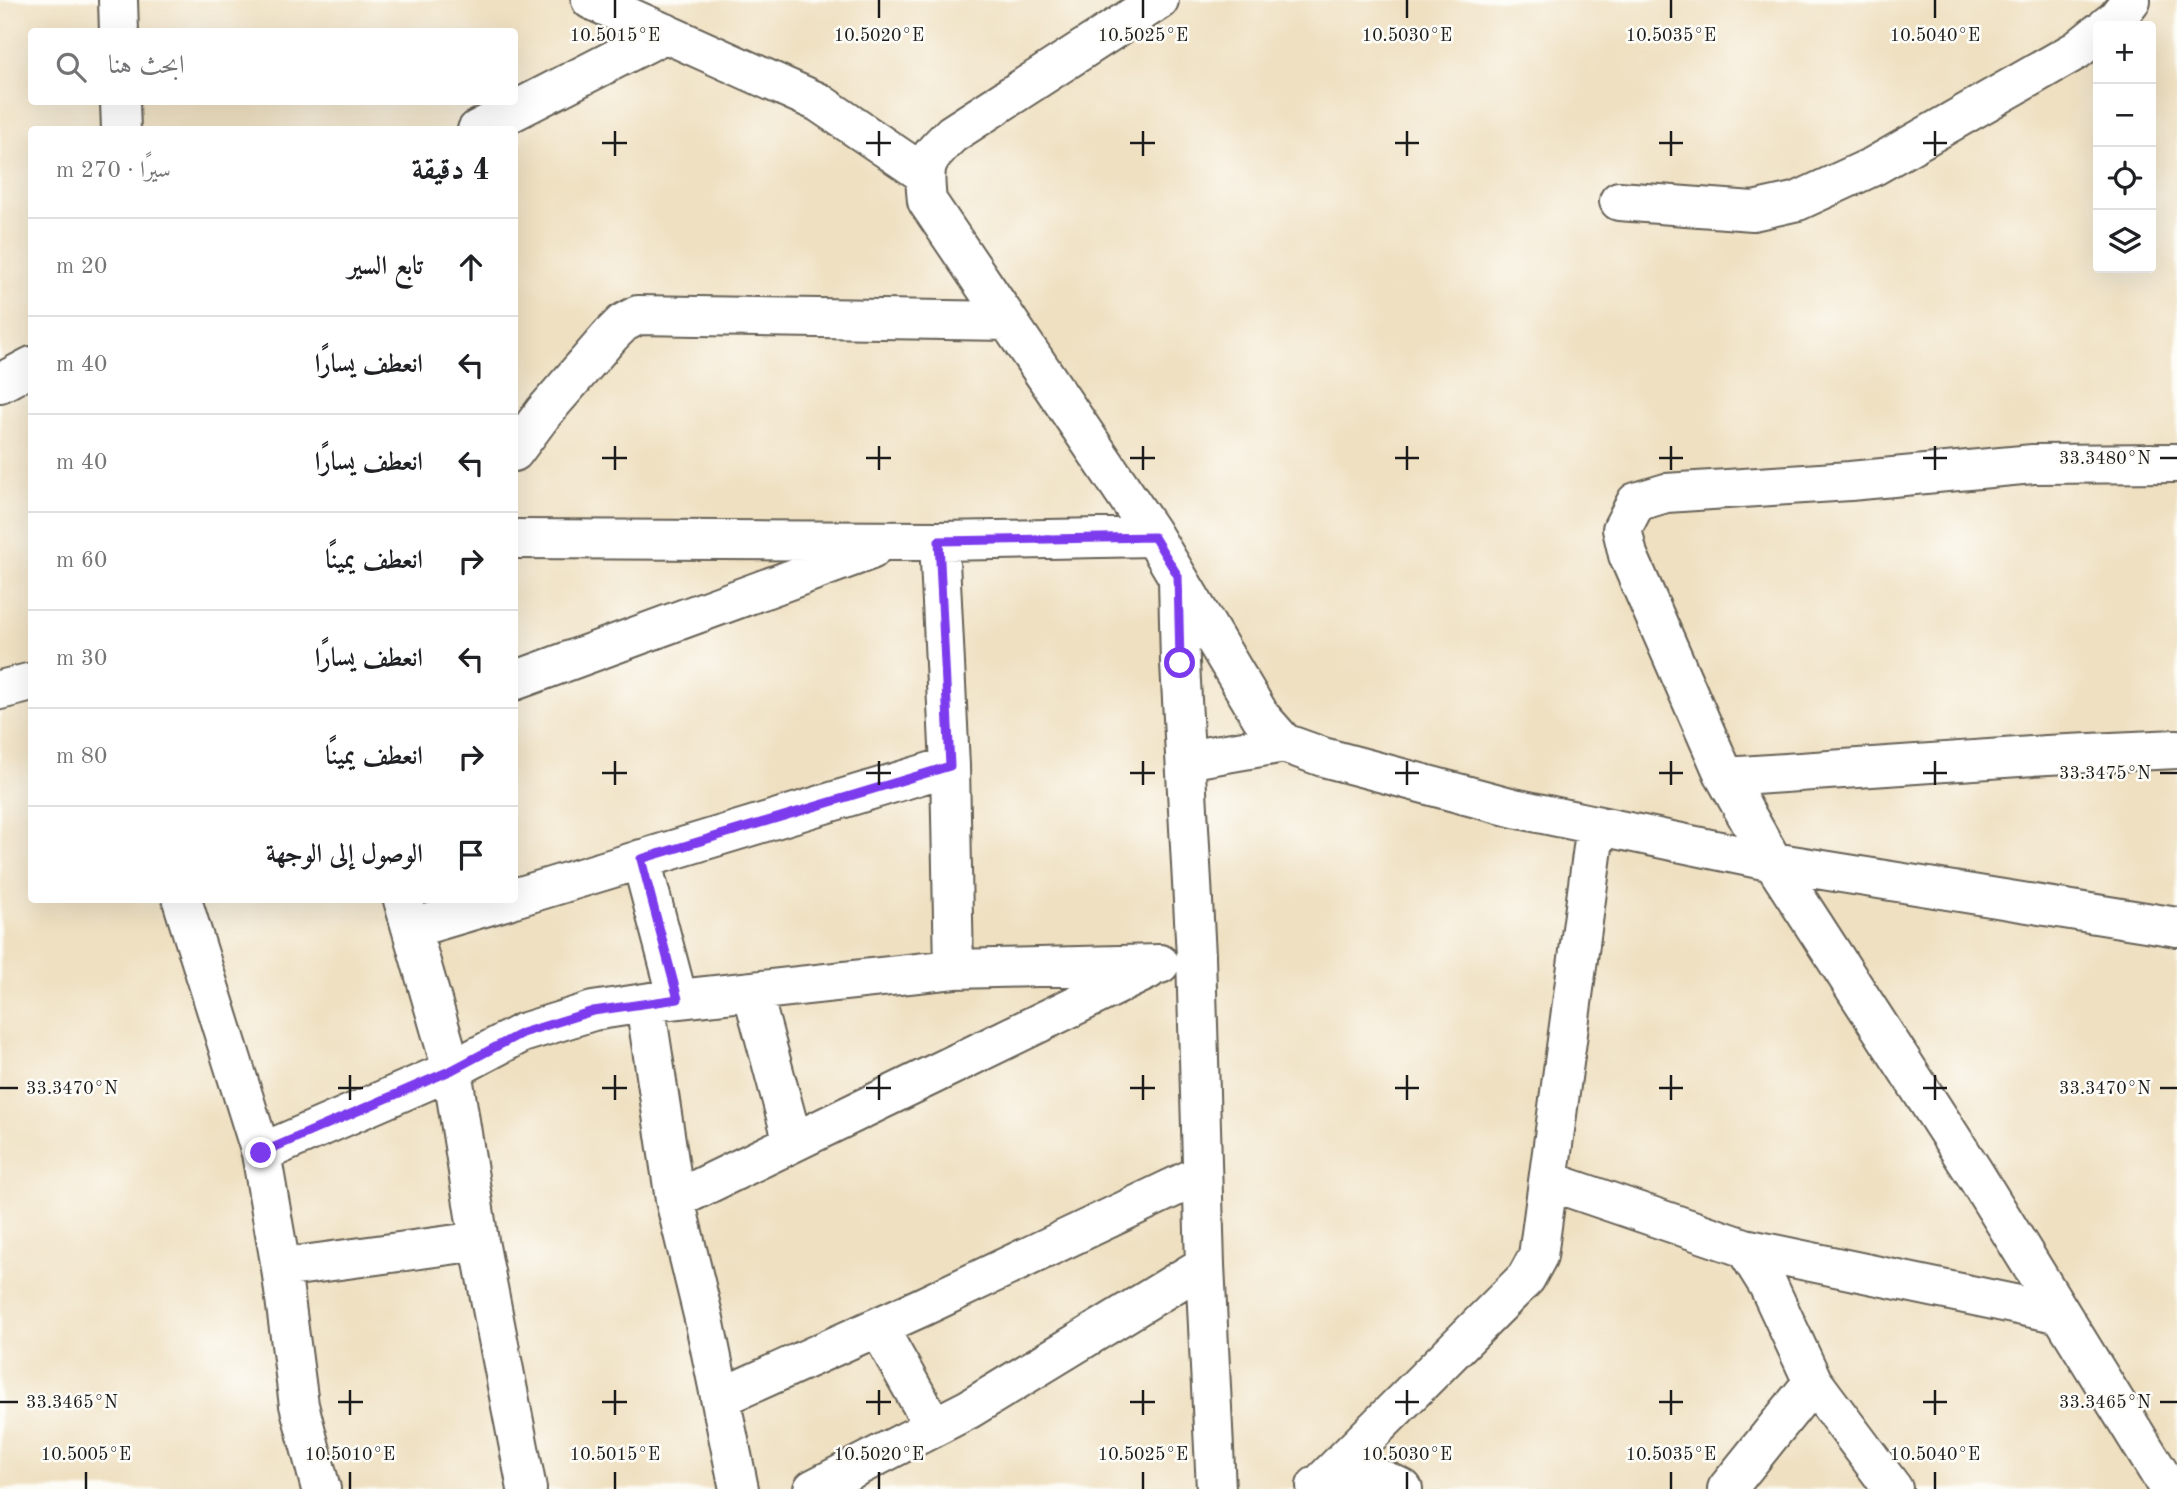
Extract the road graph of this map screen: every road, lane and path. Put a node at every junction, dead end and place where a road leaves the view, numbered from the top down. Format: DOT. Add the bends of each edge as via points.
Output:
graph roads {
  1 [pos="118,0"];
  2 [pos="591,0"];
  3 [pos="1159,0"];
  4 [pos="2132,0"];
  5 [pos="2113,21"];
  6 [pos="119,28"];
  7 [pos="666,33"];
  8 [pos="2093,37"];
  9 [pos="120,105"];
  10 [pos="121,126"];
  11 [pos="485,126"];
  12 [pos="924,174"];
  13 [pos="1619,201"];
  14 [pos="1007,321"];
  15 [pos="28,368"];
  16 [pos="0,383"];
  17 [pos="518,447"];
  18 [pos="2177,463"];
  19 [pos="1154,537"];
  20 [pos="518,539"];
  21 [pos="893,541"];
  22 [pos="939,541"];
  23 [pos="1178,576"];
  24 [pos="518,680"];
  25 [pos="28,683"];
  26 [pos="0,690"];
  27 [pos="1284,743"];
  28 [pos="2177,749"];
  29 [pos="1185,760"];
  30 [pos="950,766"];
  31 [pos="1725,777"];
  32 [pos="1596,825"];
  33 [pos="641,859"];
  34 [pos="1773,862"];
  35 [pos="518,897"];
  36 [pos="183,903"];
  37 [pos="487,903"];
  38 [pos="408,914"];
  39 [pos="2177,927"];
  40 [pos="1178,960"];
  41 [pos="954,969"];
  42 [pos="752,991"];
  43 [pos="662,1001"];
  44 [pos="452,1070"];
  45 [pos="793,1142"];
  46 [pos="261,1153"];
  47 [pos="1202,1174"];
  48 [pos="1549,1181"];
  49 [pos="675,1200"];
  50 [pos="479,1241"];
  51 [pos="1745,1248"];
  52 [pos="1205,1265"];
  53 [pos="281,1268"];
  54 [pos="2061,1314"];
  55 [pos="878,1327"];
  56 [pos="1813,1382"];
  57 [pos="720,1398"];
  58 [pos="934,1427"];
  59 [pos="310,1449"];
  60 [pos="1317,1485"];
  61 [pos="301,1489"];
  62 [pos="321,1489"];
  63 [pos="527,1489"];
  64 [pos="739,1489"];
  65 [pos="813,1489"];
  66 [pos="1216,1489"];
  67 [pos="1403,1489"];
  68 [pos="1727,1489"];
  69 [pos="1893,1489"];
  70 [pos="2169,1489"];
  1 -- 6 [label="street"];
  2 -- 7 [label="street"];
  3 -- 12 [label="street" via="951,134 930,155"];
  4 -- 5 [label="street"];
  7 -- 11 [label="street"];
  7 -- 12 [label="street" via="818,102"];
  8 -- 13 [label="street" via="1874,166 1798,201 1753,211"];
  9 -- 10 [label="street"];
  12 -- 14 [label="street" via="927,201"];
  14 -- 17 [label="street" via="638,315 611,335"];
  14 -- 19 [label="street"];
  15 -- 16 [label="street"];
  18 -- 31 [label="street" via="2033,464 1666,494 1636,502 1622,529 1628,555"];
  19 -- 22 [label="street"];
  19 -- 23 [label="street"];
  20 -- 21 [label="street"];
  21 -- 22 [label="street"];
  21 -- 24 [label="street"];
  22 -- 30 [label="street"];
  23 -- 27 [label="street" via="1261,717"];
  23 -- 29 [label="street"];
  25 -- 26 [label="street"];
  27 -- 29 [label="street"];
  27 -- 32 [label="street" via="1514,808"];
  28 -- 31 [label="street"];
  29 -- 40 [label="street"];
  30 -- 33 [label="street"];
  30 -- 41 [label="street"];
  31 -- 34 [label="street"];
  32 -- 34 [label="street"];
  32 -- 48 [label="street"];
  33 -- 35 [label="street"];
  33 -- 43 [label="street"];
  34 -- 39 [label="street"];
  34 -- 54 [label="street"];
  36 -- 46 [label="street"];
  37 -- 38 [label="street"];
  38 -- 44 [label="street"];
  40 -- 41 [label="street"];
  40 -- 45 [label="street"];
  40 -- 47 [label="street"];
  41 -- 42 [label="street"];
  42 -- 43 [label="street"];
  42 -- 45 [label="street"];
  43 -- 44 [label="street" via="593,1011 522,1033"];
  43 -- 49 [label="street"];
  44 -- 46 [label="street"];
  44 -- 50 [label="street"];
  45 -- 49 [label="street"];
  46 -- 53 [label="street"];
  47 -- 52 [label="street"];
  47 -- 55 [label="street"];
  48 -- 51 [label="street"];
  48 -- 60 [label="street" via="1538,1256 1526,1278"];
  49 -- 57 [label="street"];
  50 -- 53 [label="street"];
  50 -- 63 [label="street"];
  51 -- 54 [label="street"];
  51 -- 56 [label="street" via="1768,1285"];
  52 -- 58 [label="street"];
  52 -- 66 [label="street"];
  53 -- 59 [label="street" via="299,1405"];
  54 -- 70 [label="street"];
  55 -- 57 [label="street"];
  55 -- 58 [label="street"];
  56 -- 68 [label="street"];
  56 -- 69 [label="street"];
  57 -- 64 [label="street"];
  58 -- 65 [label="street"];
  59 -- 61 [label="street"];
  59 -- 62 [label="street"];
  60 -- 67 [label="street" via="1352,1473 1382,1478"];
}
